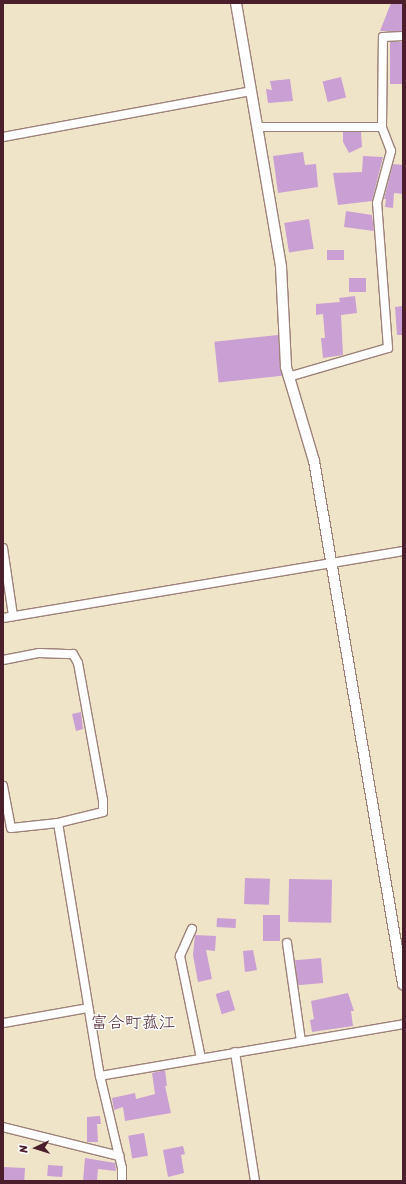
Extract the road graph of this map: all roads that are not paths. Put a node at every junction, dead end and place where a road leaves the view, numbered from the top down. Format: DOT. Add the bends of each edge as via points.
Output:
graph roads {
  1 [pos="236,3"];
  2 [pos="403,36"];
  3 [pos="251,91"];
  4 [pos="258,127"];
  5 [pos="382,128"];
  6 [pos="3,137"];
  7 [pos="288,377"];
  8 [pos="3,548"];
  9 [pos="403,551"];
  10 [pos="331,562"];
  11 [pos="13,616"];
  12 [pos="3,618"];
  13 [pos="3,660"];
  14 [pos="3,786"];
  15 [pos="58,823"];
  16 [pos="192,929"];
  17 [pos="287,943"];
  18 [pos="403,984"];
  19 [pos="88,1008"];
  20 [pos="3,1023"];
  21 [pos="403,1024"];
  22 [pos="301,1041"];
  23 [pos="235,1052"];
  24 [pos="201,1058"];
  25 [pos="100,1076"];
  26 [pos="3,1127"];
  27 [pos="119,1156"];
  28 [pos="122,1181"];
  29 [pos="255,1181"];
  1 -- 3 [label="street"];
  2 -- 5 [label="street" via="383,37"];
  3 -- 4 [label="street"];
  3 -- 6 [label="street"];
  4 -- 5 [label="street"];
  4 -- 7 [label="street" via="281,267 284,351"];
  5 -- 7 [label="street" via="391,151 377,203 388,348"];
  7 -- 10 [label="street" via="314,461"];
  8 -- 11 [label="street"];
  9 -- 10 [label="street"];
  10 -- 11 [label="street"];
  10 -- 18 [label="street"];
  11 -- 12 [label="street"];
  13 -- 15 [label="street" via="62,652 73,654 78,664 104,807 103,812 98,815"];
  14 -- 15 [label="street" via="11,828"];
  15 -- 19 [label="street"];
  16 -- 24 [label="street" via="180,956"];
  17 -- 22 [label="street"];
  19 -- 20 [label="street"];
  19 -- 25 [label="street"];
  21 -- 22 [label="street"];
  22 -- 23 [label="street"];
  23 -- 24 [label="street"];
  23 -- 29 [label="street"];
  24 -- 25 [label="street"];
  25 -- 27 [label="street"];
  26 -- 27 [label="street"];
  27 -- 28 [label="street"];
}
